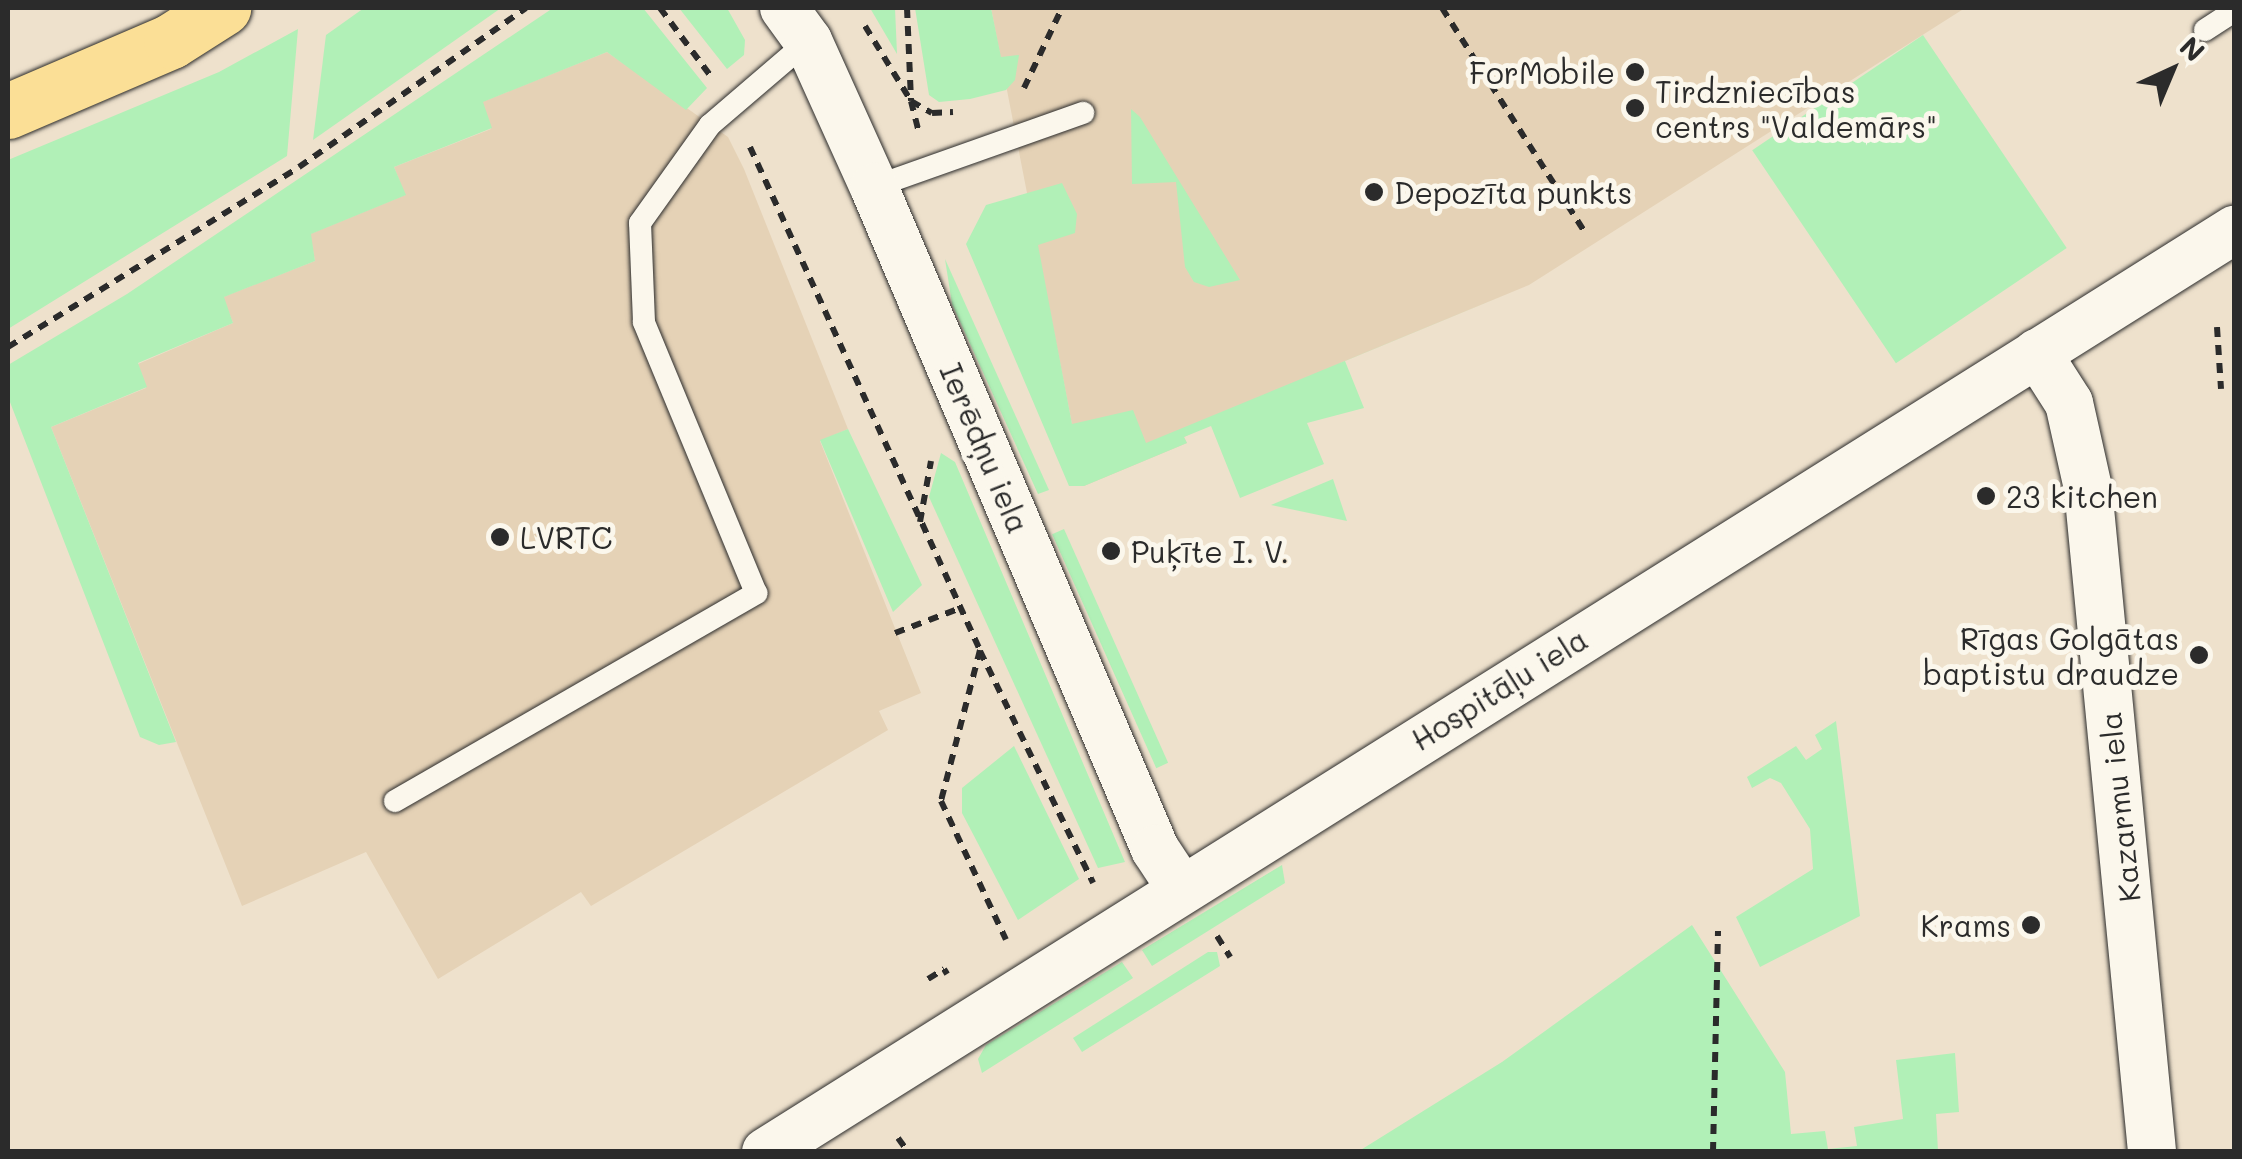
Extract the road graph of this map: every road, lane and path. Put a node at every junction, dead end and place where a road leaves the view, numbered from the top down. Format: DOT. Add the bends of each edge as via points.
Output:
graph roads {
  1 [pos="224,8"];
  2 [pos="526,8"];
  3 [pos="660,8"];
  4 [pos="854,8"];
  5 [pos="906,8"];
  6 [pos="1062,8"];
  7 [pos="1442,8"];
  8 [pos="2234,11"];
  9 [pos="796,24"];
  10 [pos="2205,30"];
  11 [pos="1038,58"];
  12 [pos="911,101"];
  13 [pos="731,104"];
  14 [pos="8,111"];
  15 [pos="960,112"];
  16 [pos="1083,112"];
  17 [pos="874,188"];
  18 [pos="2234,230"];
  19 [pos="1584,231"];
  20 [pos="2217,327"];
  21 [pos="8,346"];
  22 [pos="2037,353"];
  23 [pos="2222,389"];
  24 [pos="932,452"];
  25 [pos="919,524"];
  26 [pos="958,609"];
  27 [pos="895,633"];
  28 [pos="980,650"];
  29 [pos="395,801"];
  30 [pos="1182,890"];
  31 [pos="1118,930"];
  32 [pos="1718,931"];
  33 [pos="1218,936"];
  34 [pos="1008,946"];
  35 [pos="1230,958"];
  36 [pos="898,1138"];
  37 [pos="766,1152"];
  38 [pos="908,1152"];
  39 [pos="1713,1152"];
  40 [pos="2152,1152"];
  1 -- 14 [label="main road" via="171,40"];
  2 -- 21 [label="path" via="283,176"];
  3 -- 13 [label="path"];
  4 -- 12 [label="path"];
  5 -- 12 [label="path"];
  6 -- 11 [label="path"];
  7 -- 19 [label="path"];
  8 -- 10 [label="lane"];
  9 -- 13 [label="lane"];
  9 -- 17 [label="street, Ierēdņu iela"];
  12 -- 15 [label="path" via="932,113"];
  13 -- 25 [label="path"];
  13 -- 29 [label="lane" via="640,223 644,322 756,593"];
  16 -- 17 [label="lane"];
  17 -- 30 [label="street, Ierēdņu iela" via="1155,848"];
  18 -- 22 [label="street, Hospitāļu iela"];
  20 -- 23 [label="path"];
  22 -- 30 [label="street, Hospitāļu iela"];
  22 -- 40 [label="street, Kazarmu iela" via="2069,403 2088,488"];
  24 -- 25 [label="path"];
  25 -- 26 [label="path"];
  26 -- 27 [label="path"];
  26 -- 28 [label="path"];
  28 -- 31 [label="path"];
  28 -- 34 [label="path" via="941,800"];
  30 -- 31 [label="street, Hospitāļu iela"];
  31 -- 37 [label="street, Hospitāļu iela"];
  32 -- 39 [label="path"];
  33 -- 35 [label="path"];
  36 -- 38 [label="path"];
}
